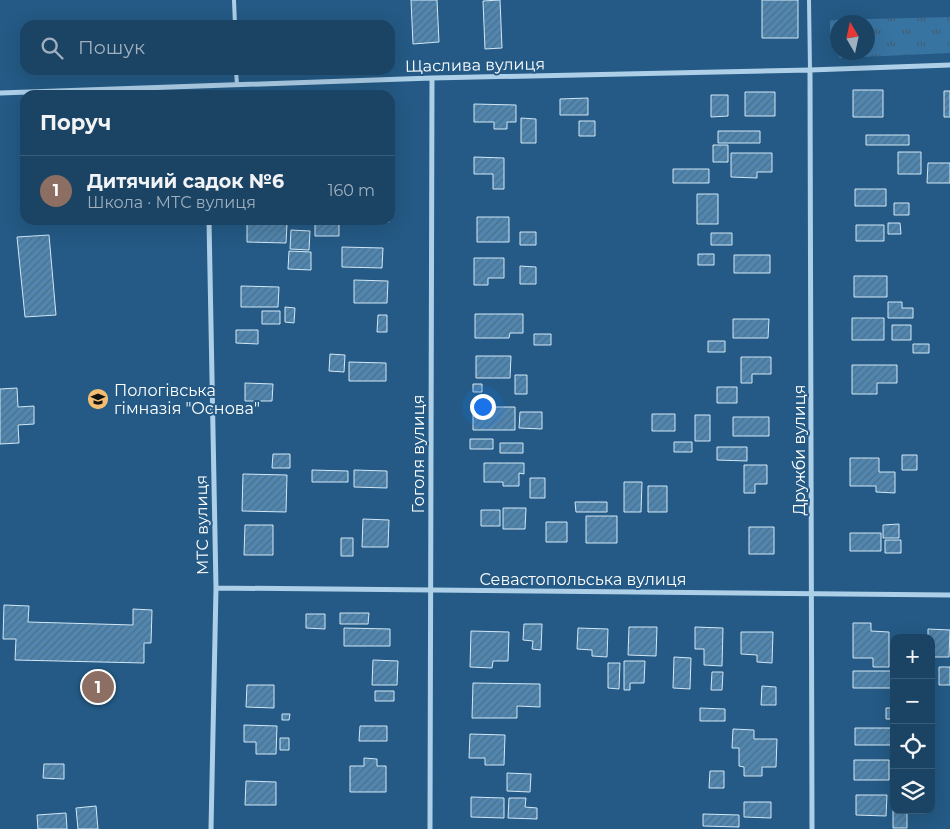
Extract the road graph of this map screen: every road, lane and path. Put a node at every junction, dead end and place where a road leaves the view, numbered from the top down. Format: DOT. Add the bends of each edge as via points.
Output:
graph roads {
  1 [pos="234,0"];
  2 [pos="809,0"];
  3 [pos="235,20"];
  4 [pos="950,65"];
  5 [pos="810,70"];
  6 [pos="236,75"];
  7 [pos="432,78"];
  8 [pos="237,85"];
  9 [pos="207,87"];
  10 [pos="104,90"];
  11 [pos="20,92"];
  12 [pos="0,93"];
  13 [pos="209,225"];
  14 [pos="216,588"];
  15 [pos="430,591"];
  16 [pos="812,593"];
  17 [pos="950,595"];
  18 [pos="211,829"];
  19 [pos="430,829"];
  20 [pos="812,829"];
  1 -- 3 [label="lane"];
  2 -- 5 [label="lane"];
  4 -- 5 [label="street, Щаслива вулиця"];
  5 -- 7 [label="street, Щаслива вулиця"];
  5 -- 16 [label="street, Дружби вулиця"];
  6 -- 8 [label="lane"];
  7 -- 8 [label="street, Щаслива вулиця"];
  7 -- 15 [label="street, Гоголя вулиця"];
  8 -- 9 [label="street, Щаслива вулиця"];
  9 -- 10 [label="street, Щаслива вулиця"];
  11 -- 12 [label="street, Щаслива вулиця"];
  13 -- 14 [label="street, МТС вулиця"];
  14 -- 15 [label="street, Севастопольська вулиця"];
  14 -- 18 [label="street, МТС вулиця"];
  15 -- 16 [label="street, Севастопольська вулиця"];
  15 -- 19 [label="street, Гоголя вулиця"];
  16 -- 17 [label="street, Севастопольська вулиця"];
  16 -- 20 [label="street, Дружби вулиця"];
}
